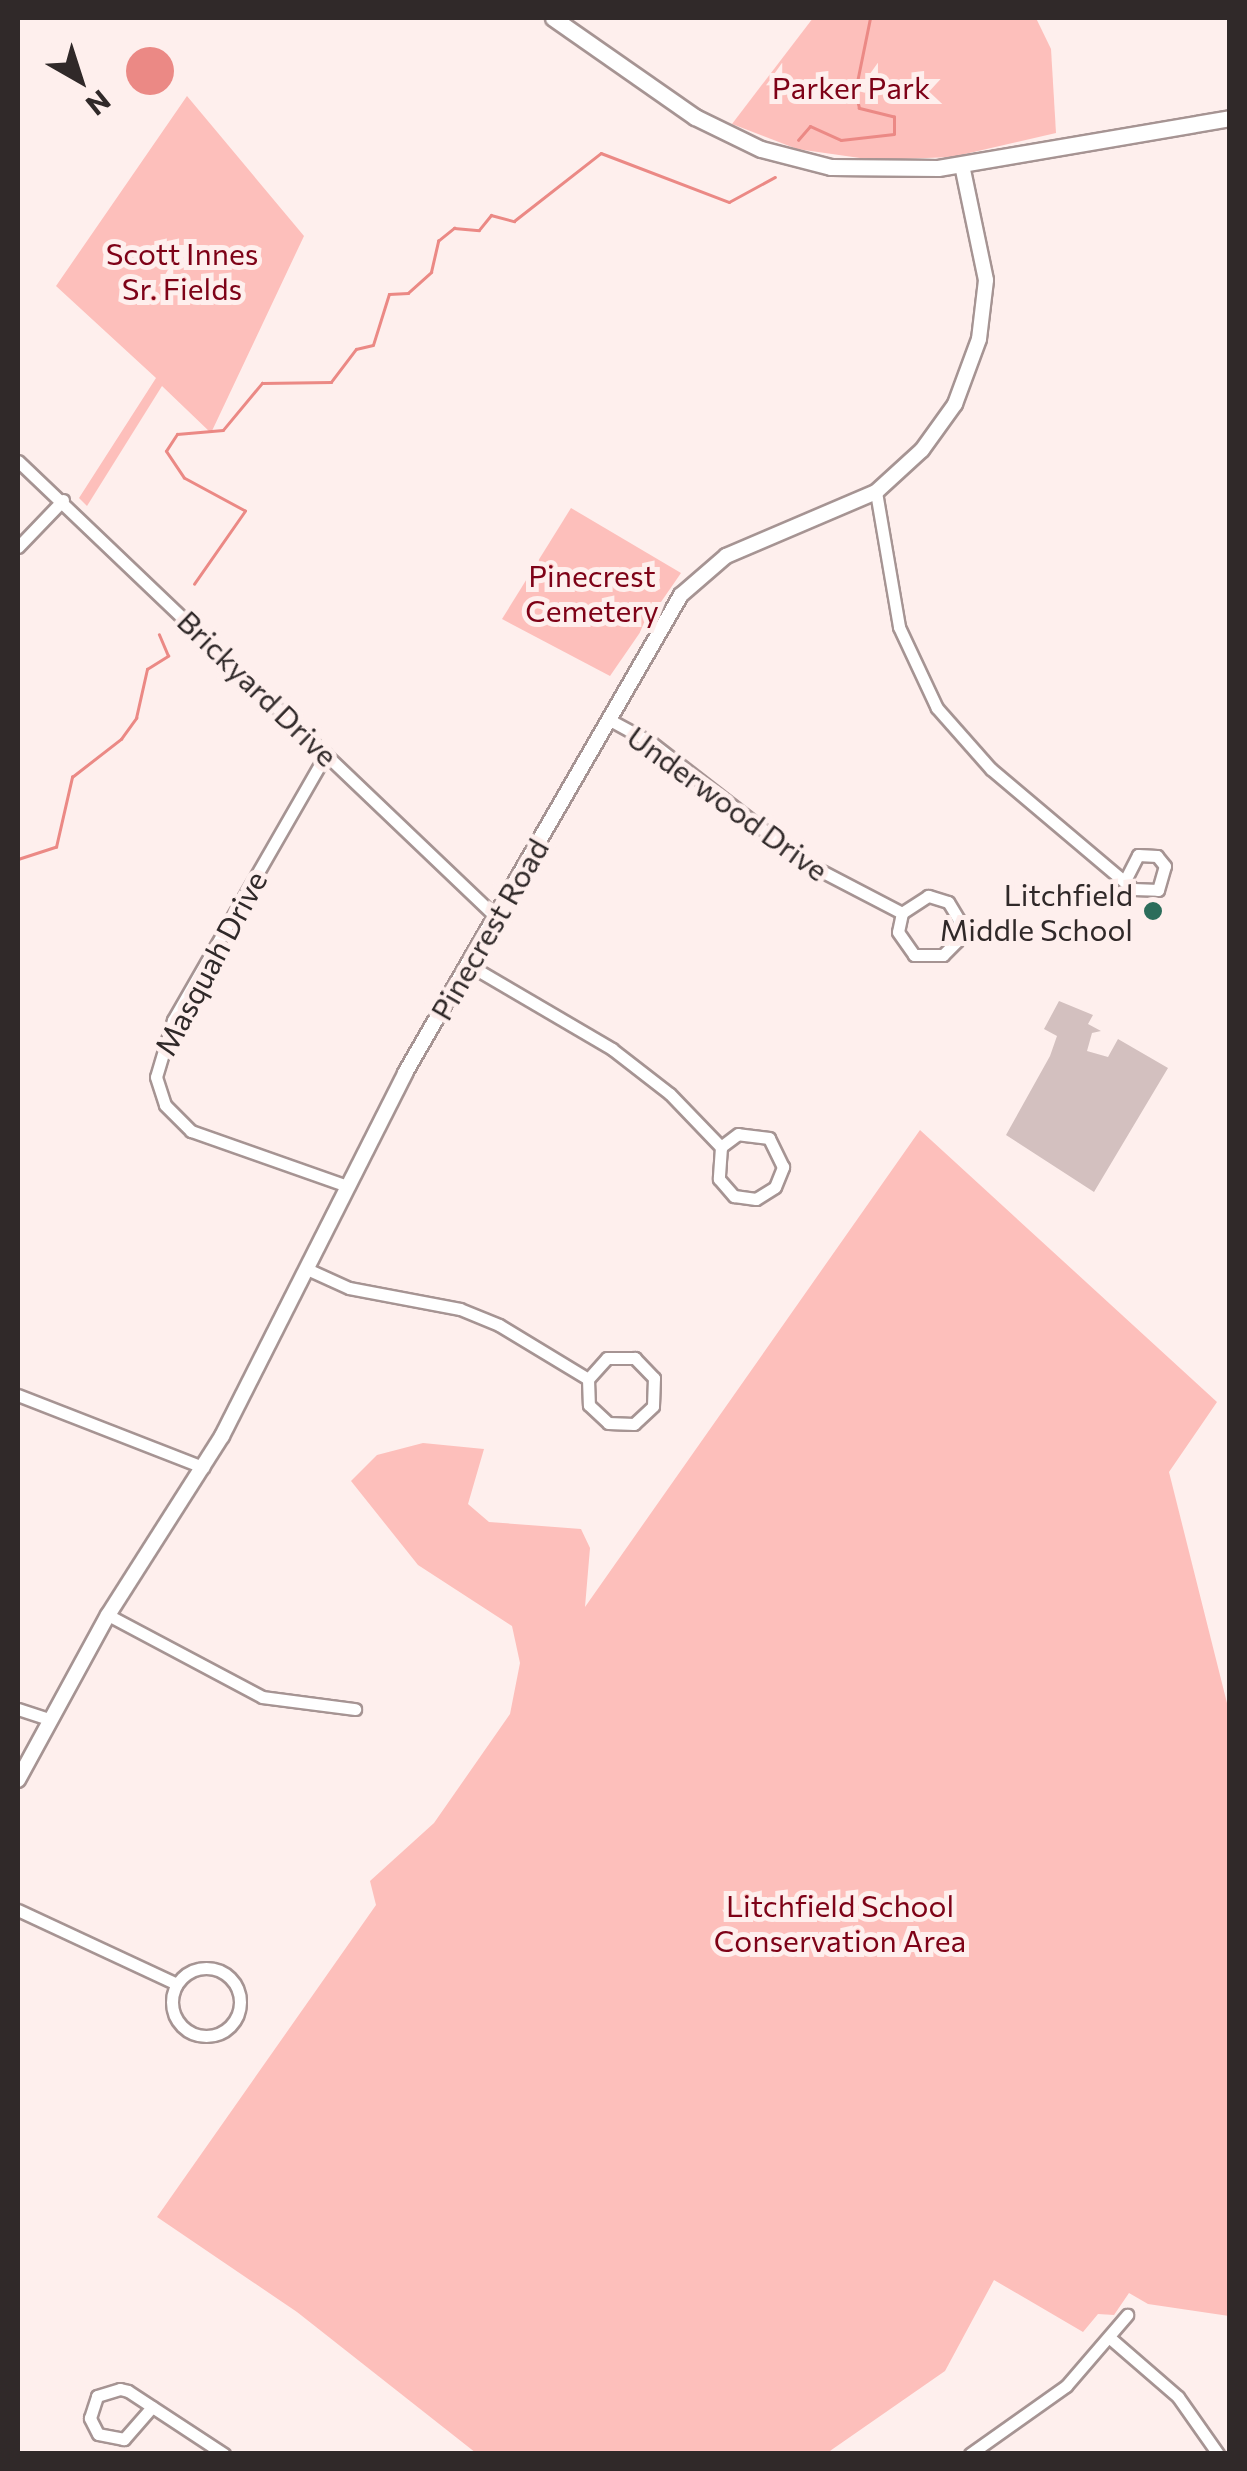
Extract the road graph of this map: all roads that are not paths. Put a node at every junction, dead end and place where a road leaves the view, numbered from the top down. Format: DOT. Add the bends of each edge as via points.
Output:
graph roads {
  1 [pos="553,18"];
  2 [pos="1230,118"];
  3 [pos="962,165"];
  4 [pos="18,461"];
  5 [pos="876,492"];
  6 [pos="62,500"];
  7 [pos="18,547"];
  8 [pos="608,719"];
  9 [pos="326,754"];
  10 [pos="1127,877"];
  11 [pos="902,912"];
  12 [pos="496,917"];
  13 [pos="469,964"];
  14 [pos="721,1147"];
  15 [pos="347,1186"];
  16 [pos="306,1268"];
  17 [pos="588,1379"];
  18 [pos="18,1394"];
  19 [pos="203,1466"];
  20 [pos="108,1616"];
  21 [pos="18,1709"];
  22 [pos="356,1709"];
  23 [pos="49,1720"];
  24 [pos="18,1780"];
  25 [pos="18,1910"];
  26 [pos="176,1984"];
  27 [pos="1127,2316"];
  28 [pos="1110,2338"];
  29 [pos="152,2407"];
  30 [pos="224,2454"];
  31 [pos="970,2454"];
  32 [pos="1218,2454"];
  1 -- 3 [label="main road" via="695,117 761,148 854,170"];
  2 -- 3 [label="main road"];
  3 -- 5 [label="street, Pinecrest Road" via="983,244 980,339 941,427"];
  4 -- 6 [label="street, Brickyard Drive"];
  5 -- 8 [label="street, Pinecrest Road" via="756,541 702,574 668,616"];
  5 -- 10 [label="street" via="899,627 937,708 991,769"];
  6 -- 7 [label="street"];
  6 -- 9 [label="street, Brickyard Drive"];
  8 -- 11 [label="street, Underwood Drive" via="652,743 806,863"];
  8 -- 12 [label="street, Pinecrest Road"];
  9 -- 12 [label="street, Brickyard Drive"];
  9 -- 15 [label="street, Masquah Drive" via="173,1020 156,1077 165,1105 191,1131"];
  11 -- 11 [label="street" via="917,898 948,902 959,920 957,941 943,955 914,955 898,932"];
  12 -- 13 [label="street, Pinecrest Road"];
  13 -- 14 [label="street" via="643,1071"];
  13 -- 15 [label="street, Pinecrest Road"];
  14 -- 14 [label="street" via="738,1134 770,1138 782,1156 775,1187 745,1199 725,1189 716,1169"];
  15 -- 16 [label="street, Pinecrest Road"];
  16 -- 17 [label="street" via="364,1292 474,1313"];
  16 -- 19 [label="street, Pinecrest Road"];
  17 -- 17 [label="street" via="607,1358 635,1358 654,1378 653,1406 634,1424 608,1423 589,1405"];
  18 -- 19 [label="street"];
  19 -- 20 [label="street, Pinecrest Road"];
  20 -- 22 [label="street" via="262,1697"];
  20 -- 23 [label="street, Pinecrest Road"];
  21 -- 23 [label="street"];
  23 -- 24 [label="street, Pinecrest Road"];
  25 -- 26 [label="street"];
  26 -- 26 [label="street" via="200,1968 228,1976 238,1992 235,2020 214,2035 191,2032 174,2015"];
  27 -- 28 [label="street"];
  28 -- 31 [label="street" via="1066,2386"];
  28 -- 32 [label="street" via="1178,2397"];
  29 -- 29 [label="street" via="124,2439 98,2434 90,2418 92,2402 112,2388"];
  29 -- 30 [label="street"];
}
